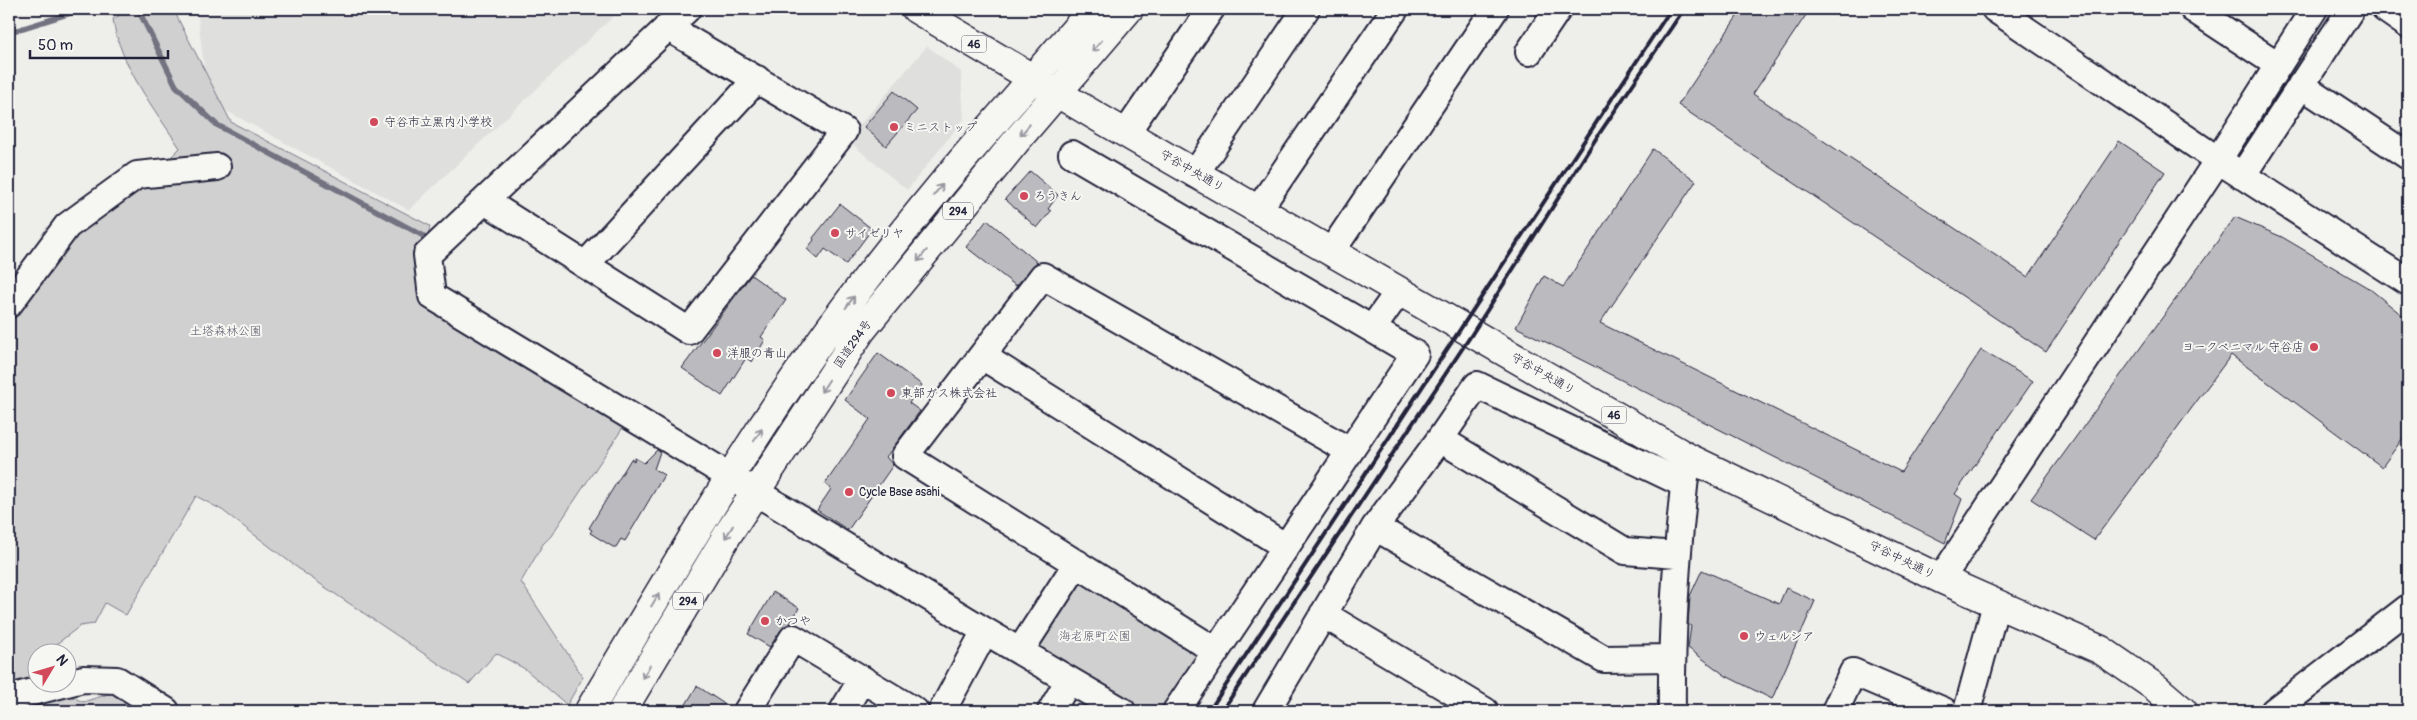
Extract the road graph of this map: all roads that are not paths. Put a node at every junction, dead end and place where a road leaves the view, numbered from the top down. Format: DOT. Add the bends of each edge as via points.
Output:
graph roads {
  1 [pos="687,9"];
  2 [pos="1093,9"];
  3 [pos="1129,9"];
  4 [pos="1211,9"];
  5 [pos="1306,9"];
  6 [pos="1395,9"];
  7 [pos="1495,9"];
  8 [pos="1558,9"];
  9 [pos="1995,9"];
  10 [pos="2193,9"];
  11 [pos="2314,9"];
  12 [pos="2351,9"];
  13 [pos="2385,9"];
  14 [pos="934,13"];
  15 [pos="2028,18"];
  16 [pos="2408,25"];
  17 [pos="667,27"];
  18 [pos="1529,52"];
  19 [pos="2278,65"];
  20 [pos="757,79"];
  21 [pos="1033,79"];
  22 [pos="2301,86"];
  23 [pos="1056,93"];
  24 [pos="1126,133"];
  25 [pos="1072,154"];
  26 [pos="2408,156"];
  27 [pos="2218,160"];
  28 [pos="217,167"];
  29 [pos="1195,174"];
  30 [pos="2242,176"];
  31 [pos="485,201"];
  32 [pos="1258,210"];
  33 [pos="1331,252"];
  34 [pos="586,265"];
  35 [pos="2408,282"];
  36 [pos="1399,291"];
  37 [pos="9,304"];
  38 [pos="1372,329"];
  39 [pos="982,356"];
  40 [pos="1440,439"];
  41 [pos="1350,451"];
  42 [pos="1687,457"];
  43 [pos="731,476"];
  44 [pos="1684,484"];
  45 [pos="756,491"];
  46 [pos="1375,527"];
  47 [pos="1286,547"];
  48 [pos="1677,555"];
  49 [pos="1077,563"];
  50 [pos="1941,579"];
  51 [pos="1996,604"];
  52 [pos="2408,608"];
  53 [pos="1323,614"];
  54 [pos="985,631"];
  55 [pos="1020,651"];
  56 [pos="1216,652"];
  57 [pos="1671,658"];
  58 [pos="862,679"];
  59 [pos="1069,680"];
  60 [pos="9,698"];
  61 [pos="1271,710"];
  62 [pos="166,711"];
  63 [pos="589,711"];
  64 [pos="622,711"];
  65 [pos="747,711"];
  66 [pos="843,711"];
  67 [pos="915,711"];
  68 [pos="942,711"];
  69 [pos="1051,711"];
  70 [pos="1122,711"];
  71 [pos="1176,711"];
  72 [pos="1485,711"];
  73 [pos="1672,711"];
  74 [pos="1835,711"];
  75 [pos="1944,711"];
  76 [pos="1967,711"];
  77 [pos="2183,711"];
  78 [pos="2274,711"];
  1 -- 17 [label="street"];
  2 -- 21 [label="main road, 294"];
  3 -- 23 [label="main road, 国道294号 / 294, one-way"];
  4 -- 24 [label="street"];
  5 -- 29 [label="street"];
  6 -- 32 [label="street"];
  7 -- 33 [label="street"];
  8 -- 18 [label="street"];
  9 -- 15 [label="street"];
  10 -- 19 [label="street"];
  11 -- 19 [label="street"];
  12 -- 22 [label="street"];
  13 -- 16 [label="street"];
  14 -- 21 [label="main road, 守谷中央通り / 46"];
  15 -- 27 [label="street"];
  17 -- 20 [label="street"];
  17 -- 31 [label="street"];
  19 -- 27 [label="street"];
  20 -- 34 [label="street"];
  20 -- 34 [label="street" via="844,131 689,331"];
  21 -- 23 [label="main road, 守谷中央通り / 46"];
  43 -- 21 [label="main road, 294, one-way" via="785,393 885,255"];
  22 -- 26 [label="street"];
  22 -- 30 [label="street"];
  23 -- 24 [label="main road, 守谷中央通り / 46"];
  23 -- 45 [label="main road, 国道294号 / 294, one-way" via="861,330"];
  24 -- 29 [label="main road, 守谷中央通り / 46"];
  25 -- 38 [label="street"];
  27 -- 30 [label="street"];
  27 -- 50 [label="street"];
  28 -- 37 [label="street" via="137,175 67,226"];
  29 -- 32 [label="main road, 守谷中央通り / 46"];
  30 -- 35 [label="street"];
  31 -- 34 [label="street"];
  31 -- 43 [label="street" via="427,255 432,296"];
  32 -- 33 [label="main road, 守谷中央通り / 46"];
  33 -- 36 [label="main road, 守谷中央通り / 46"];
  36 -- 38 [label="street"];
  36 -- 42 [label="main road, 守谷中央通り / 46"];
  38 -- 41 [label="street" via="1415,354"];
  39 -- 41 [label="street" via="1043,276"];
  39 -- 47 [label="street"];
  39 -- 49 [label="street" via="905,456"];
  40 -- 44 [label="street" via="1477,384"];
  40 -- 46 [label="street"];
  40 -- 48 [label="street" via="1625,551"];
  41 -- 47 [label="street"];
  42 -- 44 [label="street"];
  42 -- 50 [label="main road, 守谷中央通り / 46"];
  43 -- 45 [label="street"];
  63 -- 43 [label="main road, 294, one-way"];
  44 -- 48 [label="street"];
  45 -- 54 [label="street"];
  45 -- 64 [label="main road, 国道294号 / 294, one-way"];
  46 -- 53 [label="street"];
  46 -- 57 [label="street" via="1604,659"];
  47 -- 56 [label="street"];
  48 -- 57 [label="street"];
  49 -- 55 [label="street"];
  49 -- 56 [label="street"];
  50 -- 51 [label="main road, 守谷中央通り / 46"];
  51 -- 76 [label="street"];
  51 -- 77 [label="main road, 守谷中央通り / 46" via="2101,650 2155,687"];
  52 -- 78 [label="street"];
  53 -- 61 [label="street"];
  53 -- 72 [label="street"];
  54 -- 55 [label="street"];
  54 -- 68 [label="street"];
  55 -- 59 [label="street"];
  56 -- 71 [label="street"];
  57 -- 73 [label="street"];
  58 -- 65 [label="street" via="793,638"];
  58 -- 66 [label="street"];
  58 -- 67 [label="street"];
  59 -- 69 [label="street"];
  59 -- 70 [label="street"];
  60 -- 62 [label="street" via="84,679 117,680"];
  74 -- 75 [label="street" via="1853,672"];
}
